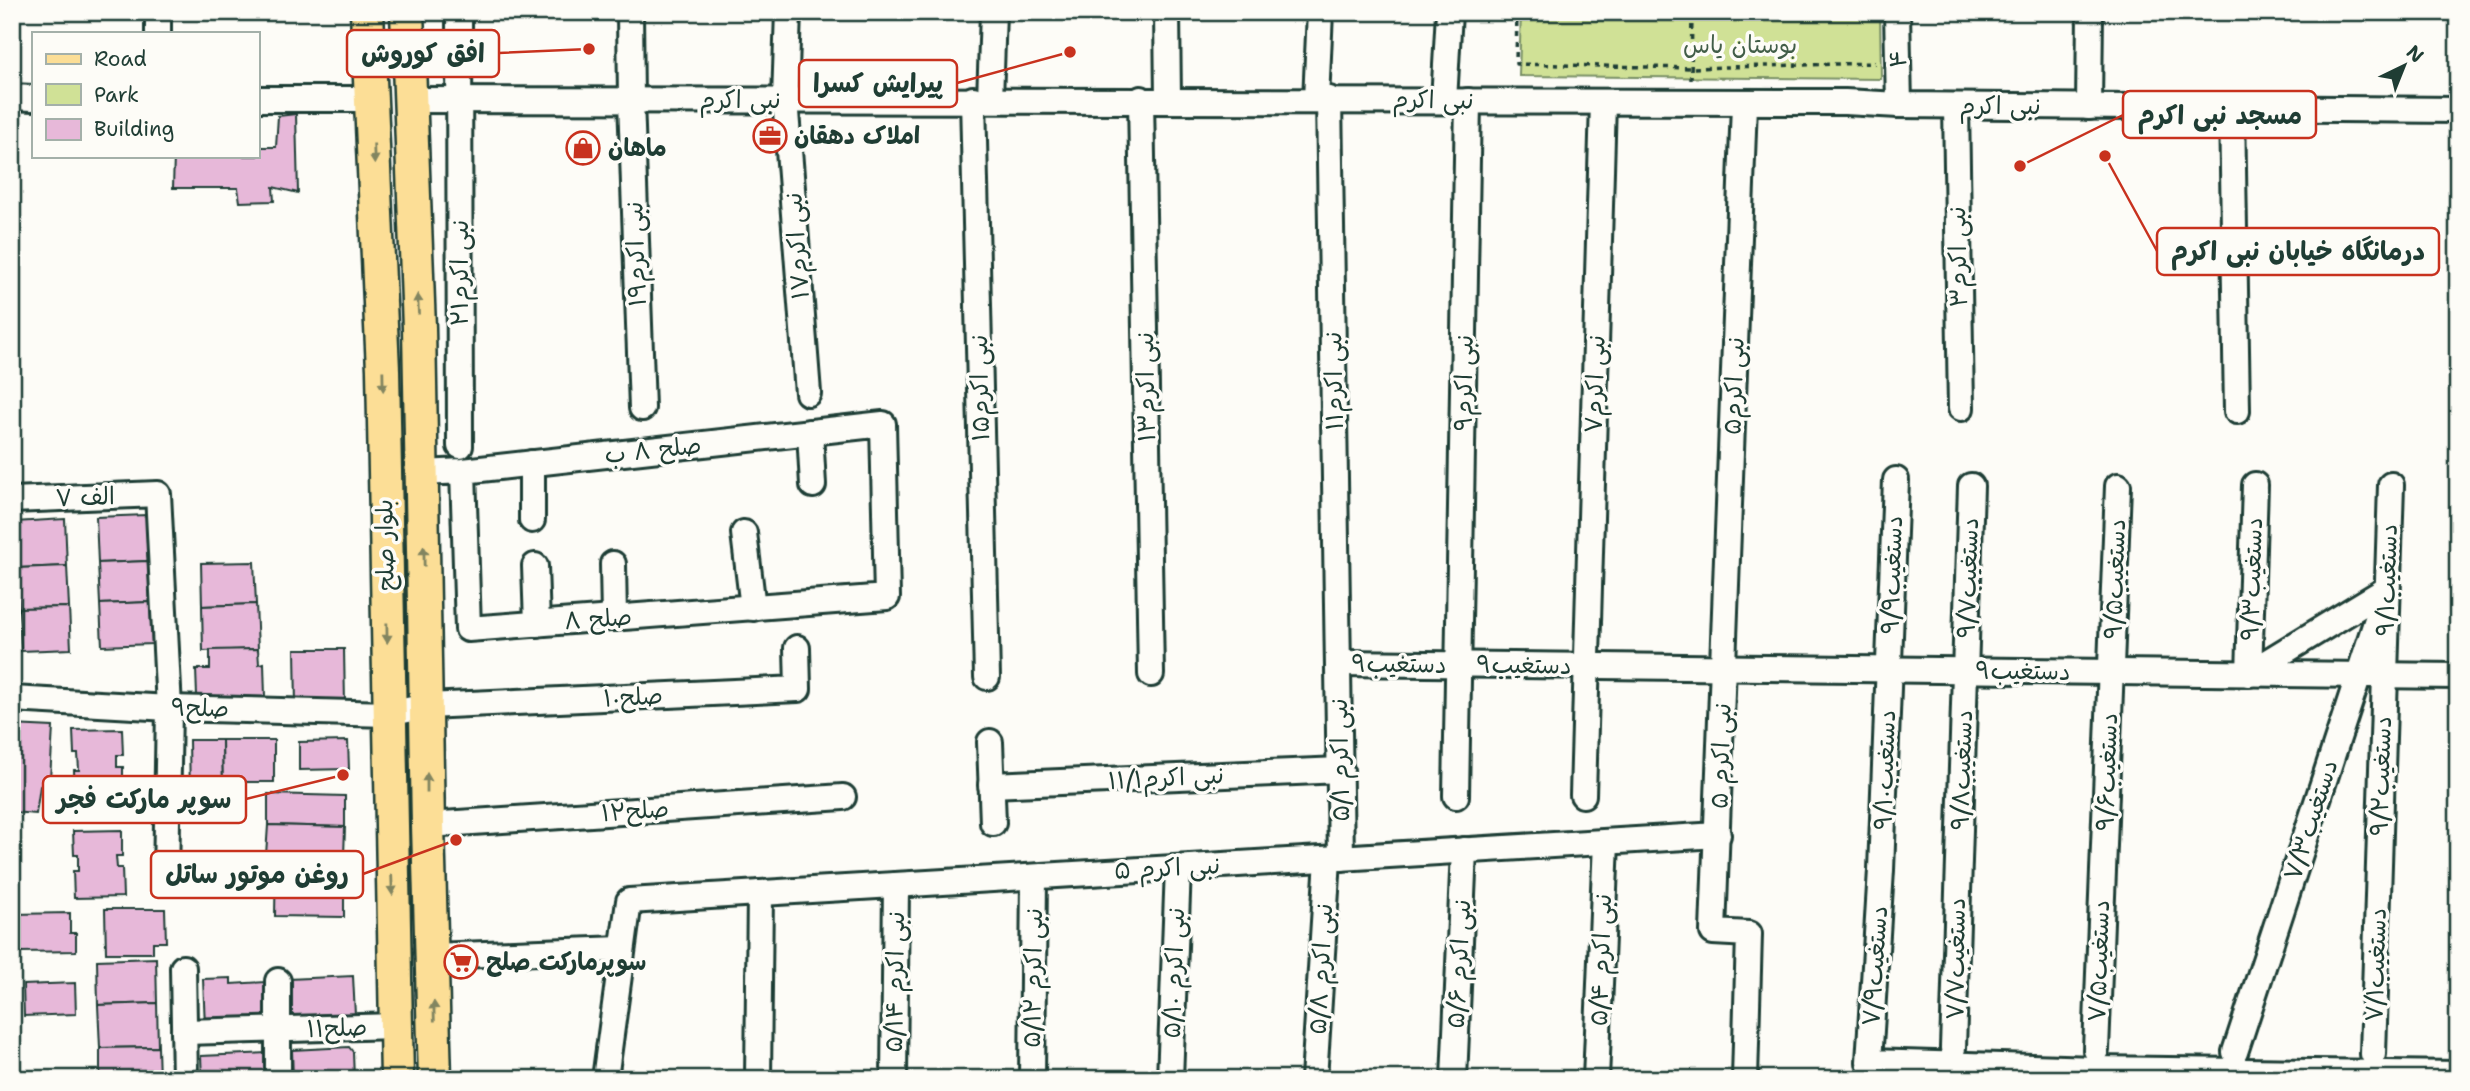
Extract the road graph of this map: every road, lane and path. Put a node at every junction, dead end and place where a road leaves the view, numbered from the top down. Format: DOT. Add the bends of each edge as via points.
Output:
graph roads {
  1 [pos="158,12"];
  2 [pos="367,12"];
  3 [pos="407,12"];
  4 [pos="459,12"];
  5 [pos="631,12"];
  6 [pos="788,12"];
  7 [pos="993,12"];
  8 [pos="1167,12"];
  9 [pos="1320,12"];
  10 [pos="1449,12"];
  11 [pos="1517,12"];
  12 [pos="1692,12"];
  13 [pos="1897,12"];
  14 [pos="2090,12"];
  15 [pos="158,32"];
  16 [pos="1898,63"];
  17 [pos="1691,68"];
  18 [pos="12,97"];
  19 [pos="32,98"];
  20 [pos="259,99"];
  21 [pos="785,99"];
  22 [pos="981,99"];
  23 [pos="1141,99"];
  24 [pos="1168,99"];
  25 [pos="1322,99"];
  26 [pos="372,100"];
  27 [pos="409,100"];
  28 [pos="460,100"];
  29 [pos="631,100"];
  30 [pos="1456,101"];
  31 [pos="1603,102"];
  32 [pos="1690,103"];
  33 [pos="1744,104"];
  34 [pos="1899,105"];
  35 [pos="1956,106"];
  36 [pos="2089,107"];
  37 [pos="2232,108"];
  38 [pos="2458,110"];
  39 [pos="808,393"];
  40 [pos="642,408"];
  41 [pos="1961,408"];
  42 [pos="2237,411"];
  43 [pos="810,432"];
  44 [pos="460,446"];
  45 [pos="532,463"];
  46 [pos="463,471"];
  47 [pos="423,473"];
  48 [pos="1896,480"];
  49 [pos="813,485"];
  50 [pos="2255,485"];
  51 [pos="2390,485"];
  52 [pos="1971,486"];
  53 [pos="2118,486"];
  54 [pos="12,500"];
  55 [pos="532,520"];
  56 [pos="744,533"];
  57 [pos="613,564"];
  58 [pos="536,566"];
  59 [pos="2387,589"];
  60 [pos="887,597"];
  61 [pos="753,608"];
  62 [pos="614,618"];
  63 [pos="537,624"];
  64 [pos="797,648"];
  65 [pos="1339,663"];
  66 [pos="1460,664"];
  67 [pos="1587,666"];
  68 [pos="1725,667"];
  69 [pos="1889,669"];
  70 [pos="1965,670"];
  71 [pos="2111,672"];
  72 [pos="1151,674"];
  73 [pos="2249,674"];
  74 [pos="2384,675"];
  75 [pos="2458,676"];
  76 [pos="987,677"];
  77 [pos="12,699"];
  78 [pos="427,706"];
  79 [pos="169,708"];
  80 [pos="388,714"];
  81 [pos="990,742"];
  82 [pos="1341,770"];
  83 [pos="991,786"];
  84 [pos="1583,795"];
  85 [pos="1456,796"];
  86 [pos="843,797"];
  87 [pos="993,823"];
  88 [pos="428,825"];
  89 [pos="1718,835"];
  90 [pos="1605,842"];
  91 [pos="1464,850"];
  92 [pos="1334,858"];
  93 [pos="1178,868"];
  94 [pos="1881,870"];
  95 [pos="1958,870"];
  96 [pos="2103,872"];
  97 [pos="2378,876"];
  98 [pos="1034,877"];
  99 [pos="166,879"];
  100 [pos="896,885"];
  101 [pos="760,893"];
  102 [pos="622,949"];
  103 [pos="432,956"];
  104 [pos="183,968"];
  105 [pos="278,981"];
  106 [pos="396,1026"];
  107 [pos="278,1030"];
  108 [pos="184,1032"];
  109 [pos="1954,1048"];
  110 [pos="2096,1050"];
  111 [pos="2235,1052"];
  112 [pos="2373,1054"];
  113 [pos="2458,1074"];
  114 [pos="185,1079"];
  115 [pos="278,1079"];
  116 [pos="397,1079"];
  117 [pos="435,1079"];
  118 [pos="605,1079"];
  119 [pos="758,1079"];
  120 [pos="894,1079"];
  121 [pos="1032,1079"];
  122 [pos="1170,1079"];
  123 [pos="1314,1079"];
  124 [pos="1454,1079"];
  125 [pos="1596,1079"];
  126 [pos="1745,1079"];
  1 -- 15 [label="street"];
  2 -- 26 [label="main road, بلوار صلح"];
  3 -- 27 [label="main road, بلوار صلح"];
  4 -- 28 [label="street, نبی اکرم۲۱"];
  5 -- 29 [label="street, نبی اکرم۱۹"];
  6 -- 21 [label="street, نبی اکرم۱۷"];
  7 -- 22 [label="street, نبی اکرم۱۵"];
  8 -- 24 [label="street"];
  9 -- 25 [label="street, نبی اکرم۱۱"];
  10 -- 30 [label="street, نبی اکرم۹"];
  11 -- 17 [label="path" via="1516,64"];
  12 -- 17 [label="path"];
  13 -- 16 [label="street, ۴"];
  14 -- 36 [label="street"];
  16 -- 17 [label="path"];
  16 -- 34 [label="street, ۴"];
  17 -- 32 [label="path"];
  18 -- 19 [label="street"];
  20 -- 26 [label="street"];
  21 -- 22 [label="street, نبی اکرم"];
  21 -- 29 [label="street, نبی اکرم"];
  21 -- 39 [label="street, نبی اکرم۱۷"];
  22 -- 23 [label="street, نبی اکرم"];
  22 -- 76 [label="street, نبی اکرم۱۵"];
  23 -- 24 [label="street, نبی اکرم"];
  23 -- 72 [label="street, نبی اکرم۱۳"];
  24 -- 25 [label="street, نبی اکرم"];
  25 -- 30 [label="street, نبی اکرم"];
  25 -- 65 [label="street, نبی اکرم۱۱"];
  26 -- 80 [label="main road, بلوار صلح, one-way" via="383,370"];
  27 -- 28 [label="street, نبی اکرم"];
  47 -- 27 [label="main road, بلوار صلح, one-way"];
  28 -- 29 [label="street, نبی اکرم"];
  28 -- 44 [label="street, نبی اکرم۲۱"];
  29 -- 40 [label="street, نبی اکرم۱۹"];
  30 -- 31 [label="street, نبی اکرم"];
  30 -- 66 [label="street, نبی اکرم۹"];
  31 -- 32 [label="street, نبی اکرم"];
  31 -- 67 [label="street, نبی اکرم۷"];
  32 -- 33 [label="street, نبی اکرم"];
  33 -- 34 [label="street, نبی اکرم"];
  33 -- 68 [label="street, نبی اکرم۵"];
  34 -- 35 [label="street, نبی اکرم"];
  35 -- 36 [label="street, نبی اکرم"];
  35 -- 41 [label="street, نبی اکرم۳"];
  36 -- 37 [label="street, نبی اکرم"];
  37 -- 38 [label="street, نبی اکرم"];
  37 -- 42 [label="street"];
  43 -- 45 [label="street, صلح ۸ ب"];
  43 -- 49 [label="street"];
  43 -- 60 [label="street, صلح ۸ ب" via="883,424"];
  45 -- 46 [label="street, صلح ۸ ب"];
  45 -- 55 [label="street"];
  46 -- 47 [label="street, صلح ۸ ب"];
  46 -- 63 [label="street, ۸ صلح" via="468,629"];
  78 -- 47 [label="main road, بلوار صلح, one-way"];
  48 -- 69 [label="street, دستغیب۹/۹"];
  50 -- 73 [label="street, دستغیب۹/۳"];
  51 -- 59 [label="street, دستغیب۹/۱"];
  52 -- 70 [label="street, دستغیب۹/۷"];
  53 -- 71 [label="street, ۹/۵دستغیب"];
  54 -- 79 [label="street, ۷ الف" via="158,494"];
  56 -- 61 [label="street"];
  57 -- 62 [label="street"];
  58 -- 63 [label="street"];
  59 -- 73 [label="street"];
  59 -- 74 [label="street, دستغیب۹/۱"];
  59 -- 111 [label="street, دستغیب۷/۳"];
  60 -- 61 [label="street, ۸ صلح"];
  61 -- 62 [label="street, ۸ صلح"];
  62 -- 63 [label="street, ۸ صلح"];
  64 -- 78 [label="street, صلح۱۰" via="798,689"];
  65 -- 66 [label="street, دستغیب۹"];
  65 -- 82 [label="street, نبی اکرم ۵/۱"];
  66 -- 67 [label="street, ۹دستغیب"];
  66 -- 85 [label="street, نبی اکرم۹"];
  67 -- 68 [label="street, دستغیب۹"];
  67 -- 84 [label="street, نبی اکرم۷"];
  68 -- 69 [label="street, دستغیب۹"];
  68 -- 89 [label="street, نبی اکرم ۵"];
  69 -- 70 [label="street, دستغیب۹"];
  69 -- 94 [label="street, دستغیب۹/۱۰"];
  70 -- 71 [label="street, دستغیب۹"];
  70 -- 95 [label="street, دستغیب۹/۸"];
  71 -- 73 [label="street, دستغیب۹"];
  71 -- 96 [label="street, دستغیب۹/۶"];
  73 -- 74 [label="street, دستغیب۹"];
  74 -- 75 [label="street, دستغیب۹"];
  74 -- 97 [label="street, دستغیب۹/۲"];
  77 -- 79 [label="street, صلح۹"];
  78 -- 80 [label="street, صلح۹"];
  88 -- 78 [label="main road, بلوار صلح, one-way"];
  79 -- 80 [label="street, صلح۹"];
  79 -- 99 [label="street"];
  80 -- 106 [label="main road, بلوار صلح, one-way"];
  81 -- 83 [label="street"];
  82 -- 83 [label="street, نبی اکرم۱۱/۱"];
  82 -- 92 [label="street, نبی اکرم ۵/۱"];
  83 -- 87 [label="street"];
  86 -- 88 [label="street, صلح۱۲"];
  88 -- 103 [label="main road, بلوار صلح"];
  89 -- 90 [label="street, نبی اکرم ۵"];
  89 -- 126 [label="street" via="1713,932 1749,934"];
  90 -- 91 [label="street, نبی اکرم ۵"];
  90 -- 125 [label="street, نبی اکرم ۵/۴"];
  91 -- 92 [label="street, نبی اکرم ۵"];
  91 -- 124 [label="street, نبی اکرم ۵/۶"];
  92 -- 93 [label="street, نبی اکرم ۵"];
  92 -- 123 [label="street, نبی اکرم ۵/۸"];
  93 -- 98 [label="street, نبی اکرم ۵"];
  93 -- 122 [label="street, نبی اکرم ۵/۱۰"];
  94 -- 113 [label="street, دستغیب۷/۹" via="1869,1062"];
  95 -- 109 [label="street, دستغیب۷/۷"];
  96 -- 110 [label="street, دستغیب۷/۵"];
  97 -- 112 [label="street, دستغیب۷/۱"];
  98 -- 100 [label="street, نبی اکرم ۵"];
  98 -- 121 [label="street, نبی اکرم ۵/۱۲"];
  100 -- 101 [label="street, نبی اکرم ۵"];
  100 -- 120 [label="street, نبی اکرم ۵/۱۴"];
  101 -- 102 [label="street, نبی اکرم ۵" via="629,901"];
  101 -- 119 [label="street"];
  102 -- 103 [label="street"];
  102 -- 118 [label="street, نبی اکرم ۵"];
  117 -- 103 [label="main road, بلوار صلح, one-way"];
  104 -- 108 [label="street"];
  105 -- 107 [label="street"];
  106 -- 107 [label="street, صلح۱۱"];
  106 -- 116 [label="main road, بلوار صلح"];
  107 -- 108 [label="street, صلح۱۱"];
  107 -- 115 [label="street"];
  108 -- 114 [label="street"];
}
